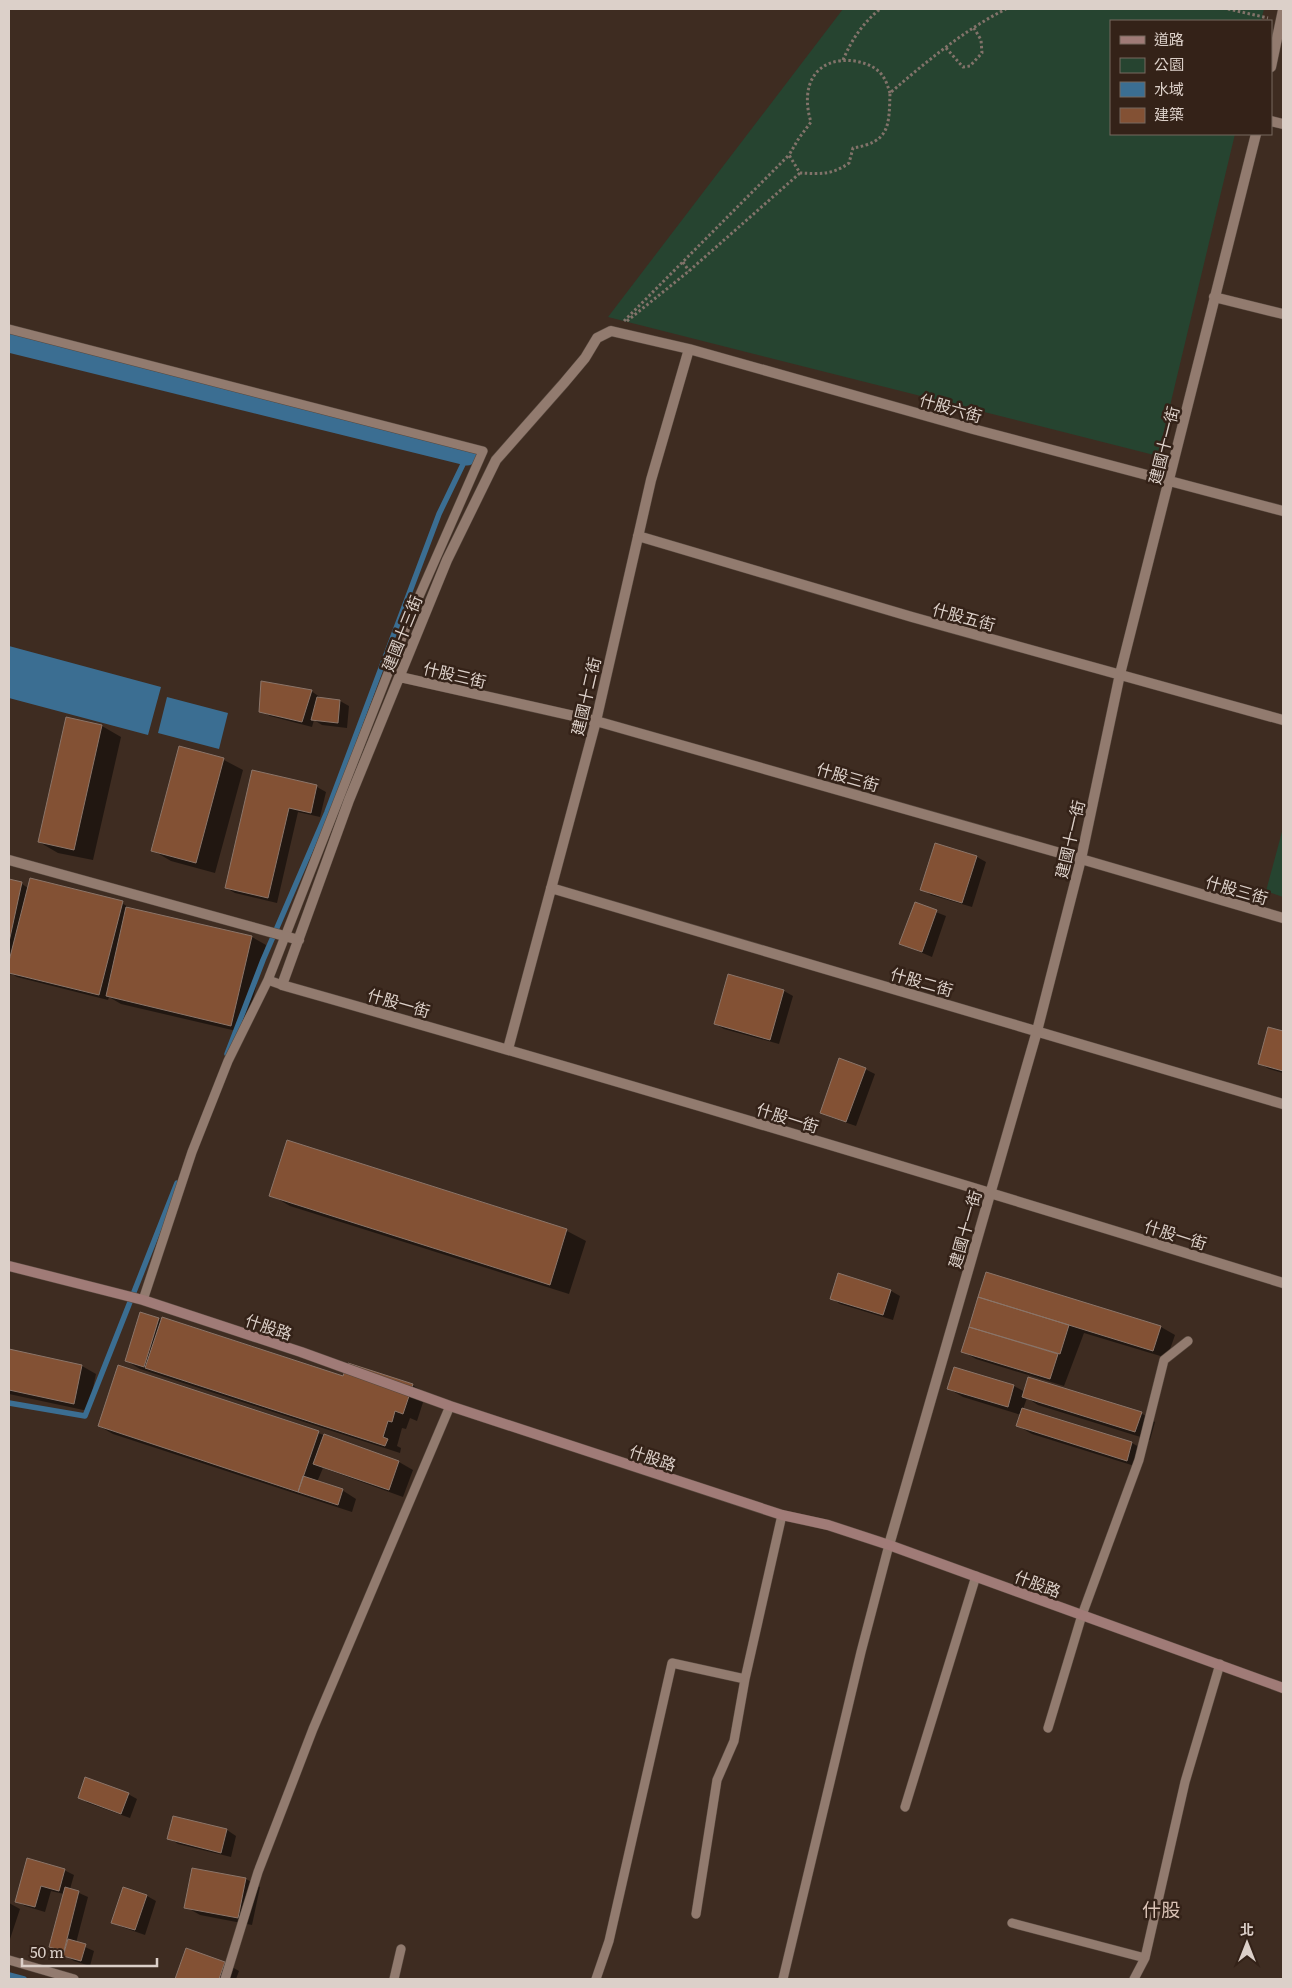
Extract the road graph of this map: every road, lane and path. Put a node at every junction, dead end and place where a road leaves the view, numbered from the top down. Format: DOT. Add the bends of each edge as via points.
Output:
graph roads {
  1 [pos="880,9"];
  2 [pos="1006,9"];
  3 [pos="1228,9"];
  4 [pos="1283,10"];
  5 [pos="1281,21"];
  6 [pos="974,28"];
  7 [pos="946,48"];
  8 [pos="843,60"];
  9 [pos="1272,62"];
  10 [pos="890,93"];
  11 [pos="1256,135"];
  12 [pos="789,155"];
  13 [pos="800,173"];
  14 [pos="683,262"];
  15 [pos="689,272"];
  16 [pos="1214,297"];
  17 [pos="1283,314"];
  18 [pos="9,329"];
  19 [pos="612,331"];
  20 [pos="689,349"];
  21 [pos="1169,481"];
  22 [pos="1283,511"];
  23 [pos="638,536"];
  24 [pos="1120,674"];
  25 [pos="400,677"];
  26 [pos="1283,720"];
  27 [pos="596,721"];
  28 [pos="1081,858"];
  29 [pos="9,860"];
  30 [pos="552,888"];
  31 [pos="1283,918"];
  32 [pos="284,936"];
  33 [pos="299,940"];
  34 [pos="268,980"];
  35 [pos="282,985"];
  36 [pos="1037,1031"];
  37 [pos="508,1049"];
  38 [pos="1283,1104"];
  39 [pos="990,1192"];
  40 [pos="9,1266"];
  41 [pos="1283,1283"];
  42 [pos="144,1300"];
  43 [pos="1188,1341"];
  44 [pos="450,1406"];
  45 [pos="782,1515"];
  46 [pos="889,1545"];
  47 [pos="976,1576"];
  48 [pos="1082,1615"];
  49 [pos="1220,1664"];
  50 [pos="745,1679"];
  51 [pos="1283,1688"];
  52 [pos="1048,1728"];
  53 [pos="905,1807"];
  54 [pos="696,1914"];
  55 [pos="1012,1923"];
  56 [pos="401,1949"];
  57 [pos="1144,1958"];
  58 [pos="9,1960"];
  59 [pos="74,1979"];
  60 [pos="225,1979"];
  61 [pos="394,1979"];
  62 [pos="596,1979"];
  63 [pos="783,1979"];
  64 [pos="1134,1979"];
  1 -- 8 [label="path" via="852,40"];
  2 -- 6 [label="path"];
  3 -- 5 [label="path"];
  4 -- 5 [label="street"];
  5 -- 9 [label="street"];
  6 -- 7 [label="path"];
  6 -- 7 [label="path" via="981,40 982,53 970,66 963,67"];
  7 -- 10 [label="path"];
  8 -- 10 [label="path" via="867,63 882,75"];
  8 -- 12 [label="path" via="828,63 814,74 808,89 807,108 811,122"];
  10 -- 13 [label="path" via="889,123 884,134 868,146 853,148 849,163 838,171"];
  11 -- 16 [label="street, 建國十一街"];
  12 -- 13 [label="path"];
  12 -- 14 [label="path"];
  13 -- 15 [label="path"];
  14 -- 15 [label="path"];
  14 -- 19 [label="path"];
  15 -- 19 [label="path"];
  16 -- 17 [label="street"];
  16 -- 21 [label="street, 建國十一街"];
  18 -- 32 [label="lane" via="483,451 410,617"];
  19 -- 20 [label="street, 什股六街"];
  19 -- 25 [label="street, 建國十三街" via="597,338 585,358 496,460 447,560"];
  20 -- 21 [label="street, 什股六街"];
  20 -- 23 [label="street, 建國十二街"];
  21 -- 22 [label="street, 什股六街"];
  21 -- 24 [label="street, 建國十一街"];
  23 -- 24 [label="street, 什股五街" via="912,618"];
  23 -- 27 [label="street, 建國十二街"];
  24 -- 26 [label="street, 什股五街"];
  24 -- 28 [label="street, 建國十一街"];
  25 -- 27 [label="street, 什股三街"];
  25 -- 33 [label="street, 建國十三街" via="349,800"];
  27 -- 28 [label="street, 什股三街"];
  27 -- 30 [label="street, 建國十二街"];
  28 -- 31 [label="street, 什股三街"];
  28 -- 36 [label="street, 建國十一街"];
  29 -- 32 [label="street"];
  30 -- 36 [label="street, 什股二街"];
  30 -- 37 [label="street, 建國十二街"];
  32 -- 33 [label="street"];
  32 -- 34 [label="lane"];
  33 -- 35 [label="street, 建國十三街"];
  34 -- 35 [label="lane"];
  34 -- 42 [label="lane" via="228,1062 192,1152"];
  35 -- 37 [label="street, 什股一街"];
  36 -- 38 [label="street, 什股二街"];
  36 -- 39 [label="street, 建國十一街"];
  37 -- 39 [label="street, 什股一街"];
  39 -- 41 [label="street, 什股一街"];
  39 -- 46 [label="street, 建國十一街"];
  40 -- 42 [label="street, 什股路"];
  42 -- 44 [label="street, 什股路"];
  43 -- 48 [label="lane" via="1164,1360 1139,1460"];
  44 -- 45 [label="street, 什股路"];
  44 -- 60 [label="lane" via="310,1738 258,1872"];
  45 -- 46 [label="street, 什股路" via="828,1525"];
  45 -- 50 [label="lane"];
  46 -- 47 [label="street, 什股路"];
  46 -- 63 [label="lane"];
  47 -- 48 [label="street, 什股路"];
  47 -- 53 [label="lane"];
  48 -- 49 [label="street, 什股路"];
  48 -- 52 [label="lane"];
  49 -- 51 [label="street, 什股路"];
  49 -- 57 [label="lane" via="1185,1782"];
  50 -- 54 [label="lane" via="734,1741 717,1780"];
  50 -- 62 [label="lane" via="672,1663 609,1941"];
  55 -- 57 [label="lane"];
  56 -- 61 [label="lane"];
  57 -- 64 [label="lane"];
  58 -- 59 [label="lane"];
}
